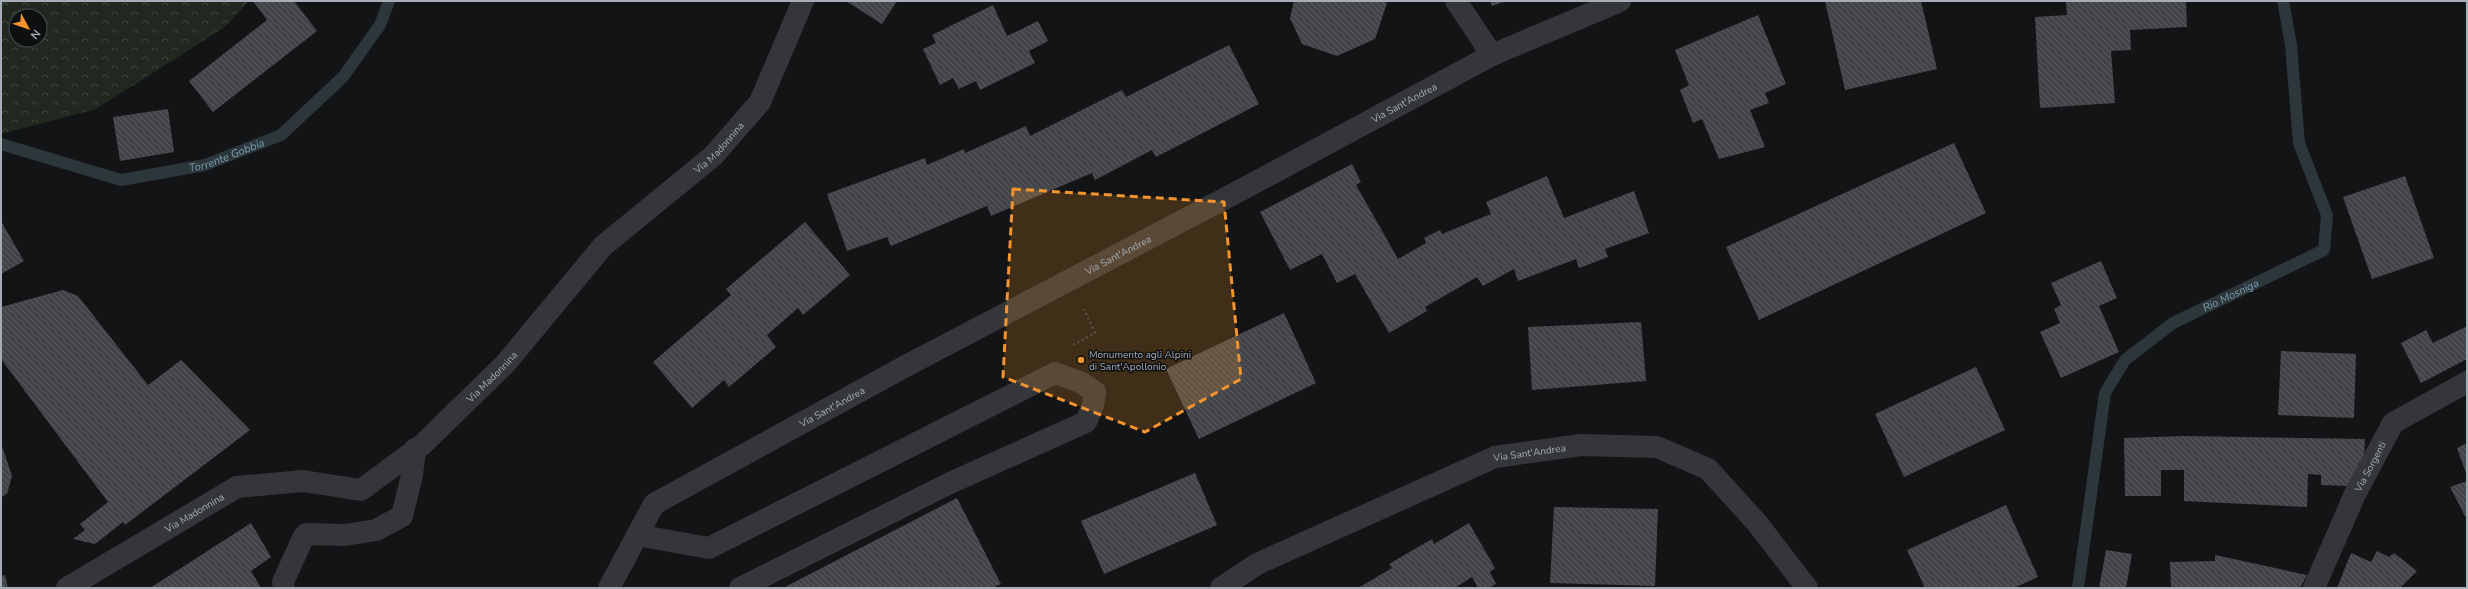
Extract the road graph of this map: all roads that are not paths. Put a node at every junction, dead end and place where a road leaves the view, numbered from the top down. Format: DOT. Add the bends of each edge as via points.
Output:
graph roads {
  1 [pos="803,1"];
  2 [pos="1456,1"];
  3 [pos="1620,1"];
  4 [pos="1492,55"];
  5 [pos="2467,382"];
  6 [pos="415,450"];
  7 [pos="637,535"];
  8 [pos="68,588"];
  9 [pos="284,588"];
  10 [pos="609,588"];
  11 [pos="740,588"];
  12 [pos="1221,588"];
  13 [pos="1807,588"];
  14 [pos="2314,588"];
  1 -- 6 [label="street, Via Madonnina" via="760,102 713,156 603,246 506,363"];
  2 -- 4 [label="street"];
  3 -- 4 [label="street, Via Sant'Andrea"];
  4 -- 7 [label="street, Via Sant'Andrea" via="904,367 654,504"];
  5 -- 14 [label="street, Via Sorgenti" via="2393,423 2355,494"];
  6 -- 8 [label="street, Via Madonnina" via="361,490 303,481 237,487"];
  6 -- 9 [label="street" via="402,516 376,530 345,535 306,534 283,582"];
  7 -- 10 [label="street, Via Sant'Andrea"];
  7 -- 11 [label="street" via="709,548 1055,373 1080,382 1095,392 1086,422 950,483"];
  12 -- 13 [label="street, Via Sant'Andrea" via="1257,564 1495,457 1581,445 1657,447 1708,468 1757,523"];
}
